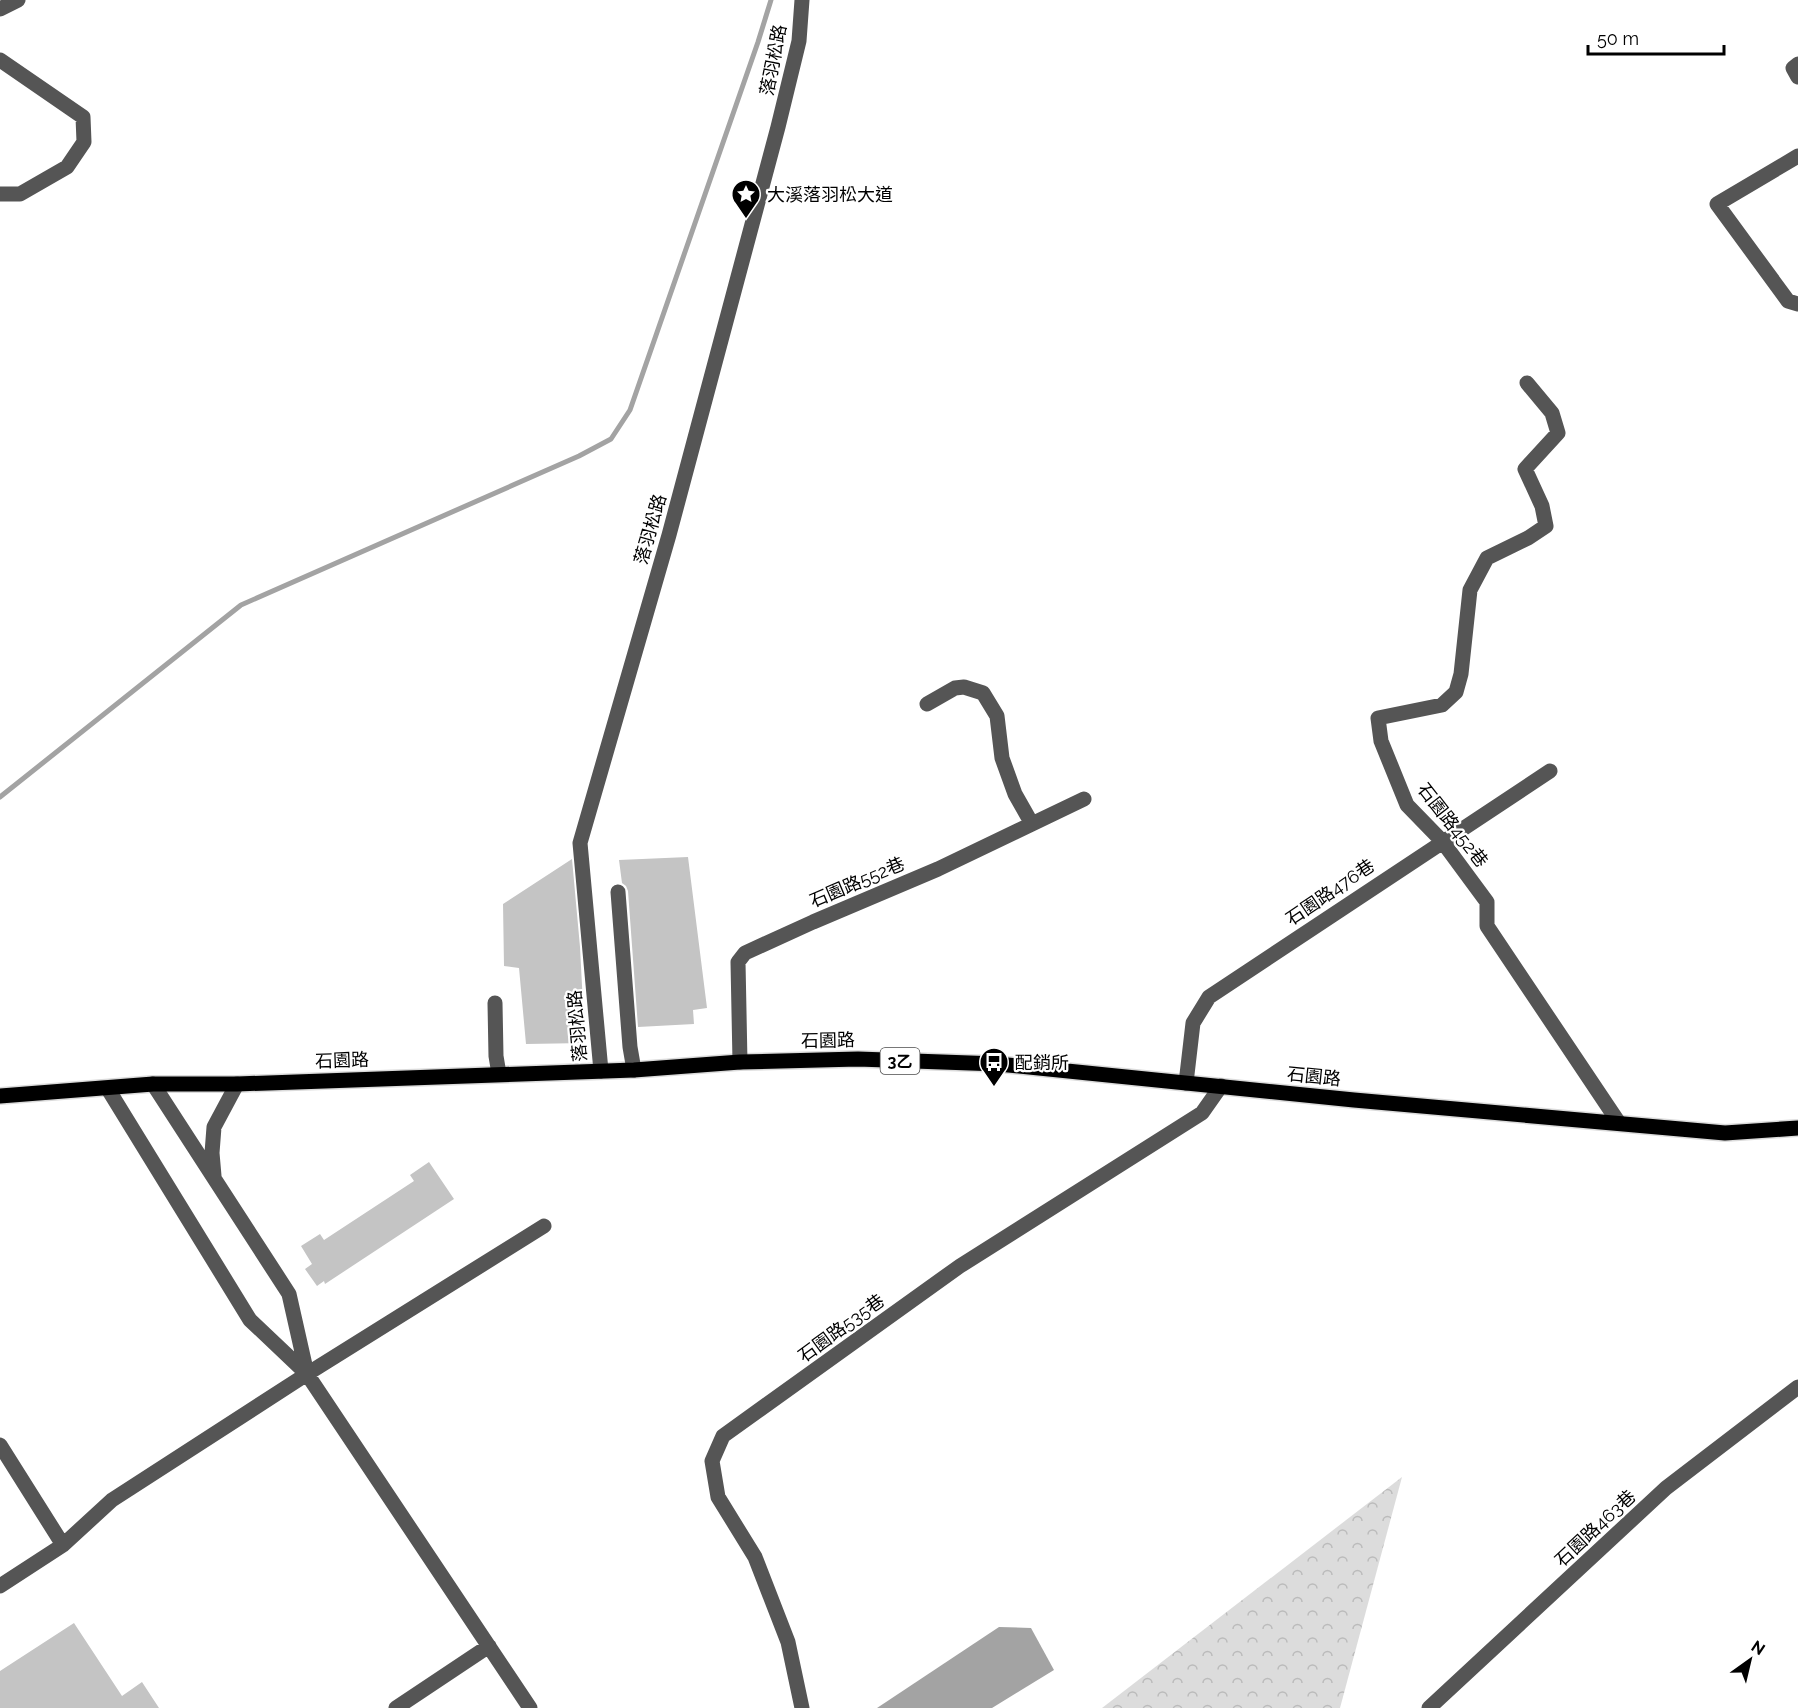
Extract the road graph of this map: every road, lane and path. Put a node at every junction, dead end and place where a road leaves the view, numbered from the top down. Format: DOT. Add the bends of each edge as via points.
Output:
graph roads {
  1 [pos="18,0"];
  2 [pos="802,0"];
  3 [pos="0,9"];
  4 [pos="0,60"];
  5 [pos="1798,64"];
  6 [pos="1798,77"];
  7 [pos="1798,156"];
  8 [pos="0,195"];
  9 [pos="1798,304"];
  10 [pos="1527,383"];
  11 [pos="927,704"];
  12 [pos="1550,771"];
  13 [pos="1084,799"];
  14 [pos="1032,824"];
  15 [pos="1442,841"];
  16 [pos="618,892"];
  17 [pos="495,1003"];
  18 [pos="741,1062"];
  19 [pos="634,1070"];
  20 [pos="601,1071"];
  21 [pos="499,1074"];
  22 [pos="1185,1083"];
  23 [pos="153,1084"];
  24 [pos="237,1084"];
  25 [pos="1221,1086"];
  26 [pos="108,1089"];
  27 [pos="0,1096"];
  28 [pos="1619,1124"];
  29 [pos="1798,1128"];
  30 [pos="215,1179"];
  31 [pos="544,1226"];
  32 [pos="307,1374"];
  33 [pos="1798,1387"];
  34 [pos="0,1445"];
  35 [pos="63,1545"];
  36 [pos="0,1586"];
  37 [pos="489,1646"];
  38 [pos="396,1708"];
  39 [pos="530,1708"];
  40 [pos="802,1708"];
  41 [pos="1429,1708"];
  1 -- 3 [label="street"];
  2 -- 20 [label="street, 落羽松路" via="799,41 778,127 669,535 580,843"];
  4 -- 8 [label="street" via="83,117 84,142 67,167 20,194"];
  5 -- 6 [label="street" via="1793,68"];
  7 -- 9 [label="street" via="1717,204 1788,301"];
  10 -- 15 [label="street, 石園路452巷" via="1552,412 1558,433 1525,469 1542,506 1546,526 1487,558 1470,590 1456,692 1442,705 1378,718 1381,741 1407,805"];
  11 -- 14 [label="street" via="955,688 983,693 997,716 1002,758 1015,795"];
  12 -- 15 [label="street, 石園路476巷"];
  13 -- 14 [label="street, 石園路552巷"];
  14 -- 18 [label="street, 石園路552巷" via="745,953 738,962"];
  15 -- 22 [label="street, 石園路476巷" via="1209,997 1193,1023"];
  15 -- 28 [label="street, 石園路452巷" via="1487,902 1487,926"];
  16 -- 19 [label="street"];
  17 -- 21 [label="street"];
  18 -- 19 [label="main road, 石園路 / 3乙"];
  18 -- 22 [label="main road, 石園路 / 3乙" via="858,1059 998,1064"];
  19 -- 20 [label="main road, 石園路 / 3乙"];
  20 -- 21 [label="main road, 石園路 / 3乙"];
  21 -- 24 [label="main road, 石園路 / 3乙"];
  22 -- 25 [label="main road, 石園路 / 3乙"];
  23 -- 24 [label="main road, 石園路 / 3乙"];
  23 -- 26 [label="main road, 石園路 / 3乙"];
  23 -- 30 [label="street"];
  24 -- 30 [label="street" via="214,1127"];
  25 -- 28 [label="main road, 石園路 / 3乙"];
  25 -- 40 [label="street, 石園路535巷" via="1202,1113 960,1266 723,1436 712,1461 718,1497 755,1557 788,1641"];
  26 -- 27 [label="main road, 石園路 / 3乙"];
  26 -- 32 [label="street" via="250,1320"];
  28 -- 29 [label="main road, 石園路 / 3乙" via="1725,1133"];
  30 -- 32 [label="street" via="289,1294"];
  31 -- 32 [label="street"];
  32 -- 35 [label="street" via="112,1500"];
  32 -- 37 [label="street"];
  33 -- 41 [label="street, 石園路463巷" via="1666,1488"];
  34 -- 35 [label="street"];
  35 -- 36 [label="street"];
  37 -- 38 [label="street"];
  37 -- 39 [label="street"];
}
